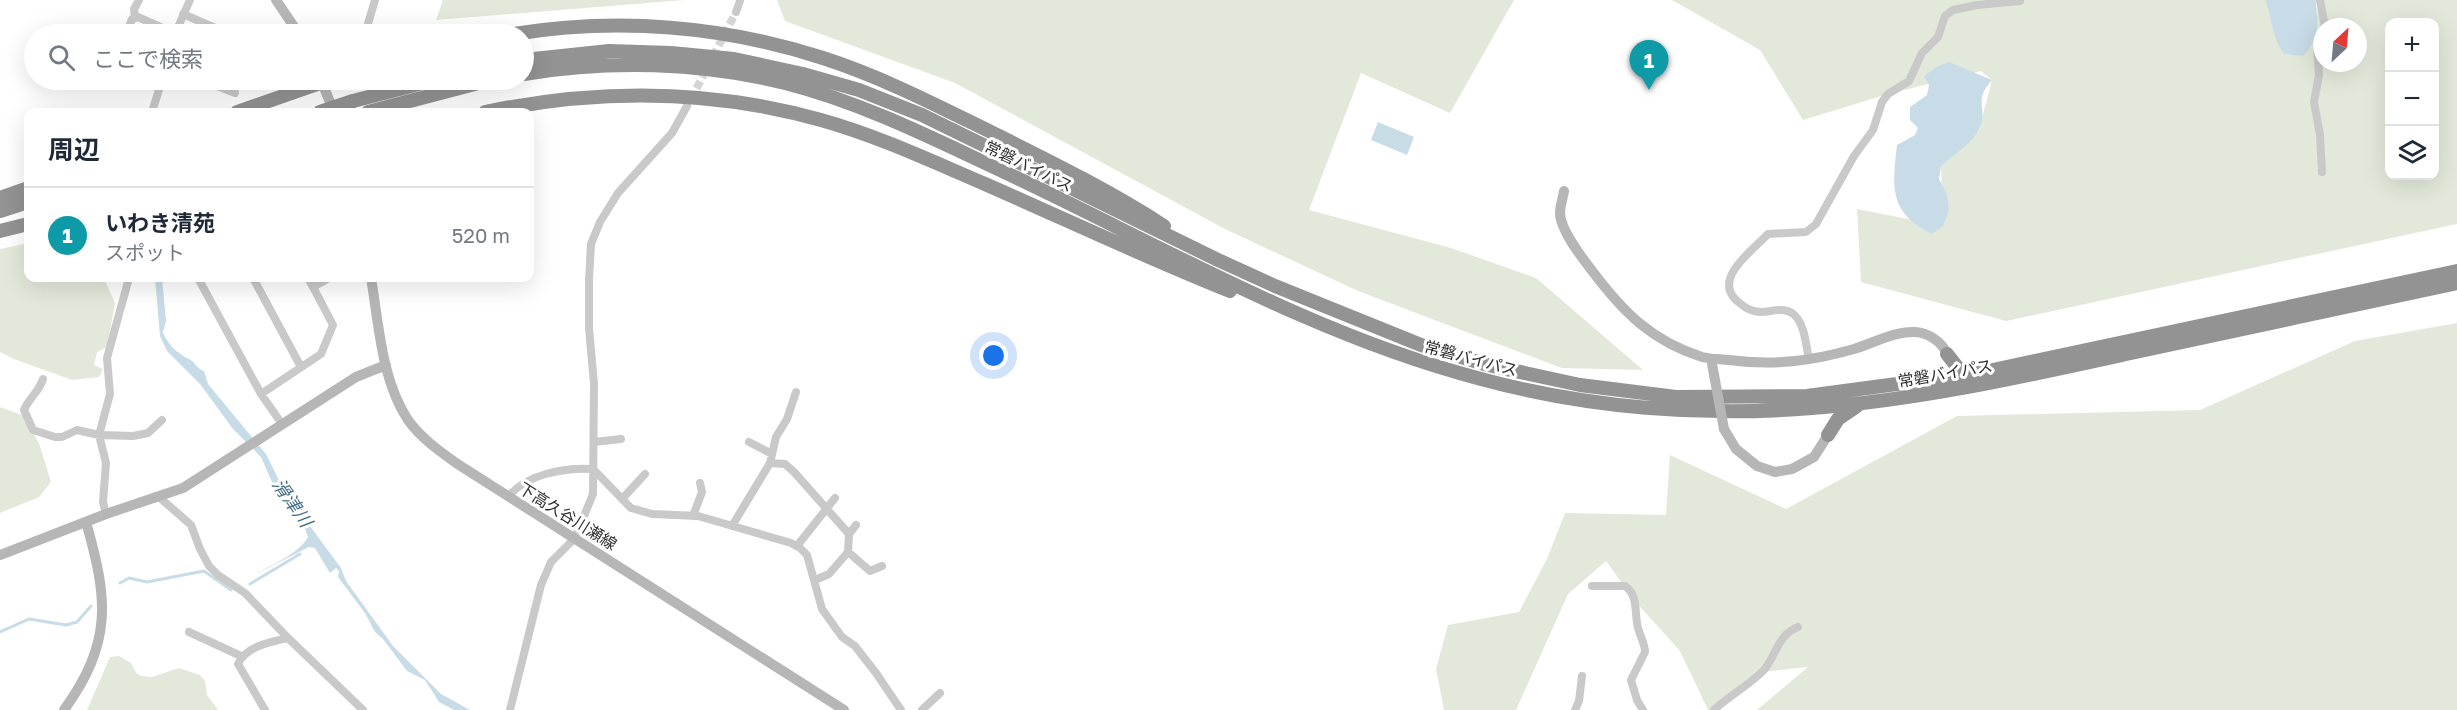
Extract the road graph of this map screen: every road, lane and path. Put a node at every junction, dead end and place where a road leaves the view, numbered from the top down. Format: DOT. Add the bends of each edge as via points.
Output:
graph roads {
  1 [pos="139,0"];
  2 [pos="190,0"];
  3 [pos="276,0"];
  4 [pos="375,0"];
  5 [pos="2320,0"];
  6 [pos="740,1"];
  7 [pos="2020,1"];
  8 [pos="736,12"];
  9 [pos="183,14"];
  10 [pos="135,18"];
  11 [pos="2323,18"];
  12 [pos="130,24"];
  13 [pos="153,24"];
  14 [pos="179,24"];
  15 [pos="206,24"];
  16 [pos="292,24"];
  17 [pos="368,24"];
  18 [pos="534,32"];
  19 [pos="534,59"];
  20 [pos="2319,72"];
  21 [pos="534,73"];
  22 [pos="159,90"];
  23 [pos="227,90"];
  24 [pos="297,90"];
  25 [pos="327,90"];
  26 [pos="397,90"];
  27 [pos="452,90"];
  28 [pos="235,93"];
  29 [pos="687,106"];
  30 [pos="154,108"];
  31 [pos="248,108"];
  32 [pos="333,108"];
  33 [pos="333,108"];
  34 [pos="383,108"];
  35 [pos="510,108"];
  36 [pos="2322,172"];
  37 [pos="24,189"];
  38 [pos="1564,191"];
  39 [pos="0,198"];
  40 [pos="24,203"];
  41 [pos="0,211"];
  42 [pos="24,213"];
  43 [pos="0,220"];
  44 [pos="24,225"];
  45 [pos="0,231"];
  46 [pos="1218,260"];
  47 [pos="2457,271"];
  48 [pos="128,282"];
  49 [pos="200,282"];
  50 [pos="255,282"];
  51 [pos="310,282"];
  52 [pos="322,282"];
  53 [pos="372,282"];
  54 [pos="2457,283"];
  55 [pos="313,287"];
  56 [pos="1295,312"];
  57 [pos="1947,354"];
  58 [pos="1809,360"];
  59 [pos="1708,361"];
  60 [pos="386,365"];
  61 [pos="301,367"];
  62 [pos="1979,373"];
  63 [pos="43,379"];
  64 [pos="1924,382"];
  65 [pos="796,392"];
  66 [pos="261,394"];
  67 [pos="1863,403"];
  68 [pos="1809,409"];
  69 [pos="162,420"];
  70 [pos="282,424"];
  71 [pos="99,435"];
  72 [pos="1828,435"];
  73 [pos="621,439"];
  74 [pos="594,442"];
  75 [pos="749,442"];
  76 [pos="771,458"];
  77 [pos="593,469"];
  78 [pos="645,474"];
  79 [pos="700,483"];
  80 [pos="509,496"];
  81 [pos="159,497"];
  82 [pos="835,498"];
  83 [pos="622,499"];
  84 [pos="827,507"];
  85 [pos="106,514"];
  86 [pos="693,516"];
  87 [pos="86,522"];
  88 [pos="856,525"];
  89 [pos="732,526"];
  90 [pos="849,534"];
  91 [pos="575,538"];
  92 [pos="797,546"];
  93 [pos="848,552"];
  94 [pos="0,555"];
  95 [pos="882,566"];
  96 [pos="815,580"];
  97 [pos="1592,586"];
  98 [pos="1798,627"];
  99 [pos="189,632"];
  100 [pos="288,638"];
  101 [pos="242,656"];
  102 [pos="1582,676"];
  103 [pos="940,693"];
  104 [pos="64,710"];
  105 [pos="265,710"];
  106 [pos="363,710"];
  107 [pos="510,710"];
  108 [pos="844,710"];
  109 [pos="901,710"];
  110 [pos="922,710"];
  111 [pos="1575,710"];
  112 [pos="1643,710"];
  113 [pos="1714,710"];
  1 -- 10 [label="street"];
  2 -- 9 [label="street"];
  3 -- 16 [label="street"];
  4 -- 17 [label="street"];
  5 -- 11 [label="street"];
  6 -- 8 [label="street"];
  7 -- 58 [label="street" via="1977,5 1953,10 1946,16 1938,38 1922,53 1909,81 1882,102 1873,130 1816,224 1806,232 1768,234 1731,273 1731,295 1746,309 1791,312 1800,322"];
  9 -- 14 [label="street"];
  9 -- 15 [label="street"];
  10 -- 12 [label="street"];
  10 -- 13 [label="street"];
  18 -- 46 [label="highway" via="656,26 743,37 825,58 901,88 1047,160 1124,200"];
  19 -- 46 [label="highway, 常磐バイパス" via="609,51 734,59 859,90 964,136"];
  20 -- 36 [label="street" via="2314,102"];
  21 -- 56 [label="highway, 常磐バイパス" via="579,67 659,66 746,75 826,95 915,129"];
  22 -- 30 [label="street"];
  23 -- 28 [label="street"];
  24 -- 31 [label="highway"];
  25 -- 33 [label="street"];
  26 -- 32 [label="highway, bridge"];
  27 -- 34 [label="highway"];
  29 -- 74 [label="street" via="672,133 618,193 591,244"];
  35 -- 56 [label="highway" via="572,98 665,96 743,103 820,120 912,152 1146,257"];
  37 -- 39 [label="highway"];
  38 -- 59 [label="street" via="1561,220 1576,249 1611,295 1638,325"];
  40 -- 41 [label="highway"];
  42 -- 43 [label="highway"];
  44 -- 45 [label="highway"];
  46 -- 64 [label="highway, 常磐バイパス" via="1420,345 1580,385 1676,397 1807,396"];
  47 -- 62 [label="highway, 常磐バイパス"];
  48 -- 71 [label="street" via="107,358 110,394"];
  49 -- 66 [label="street"];
  50 -- 61 [label="street"];
  51 -- 55 [label="street"];
  52 -- 55 [label="street"];
  53 -- 60 [label="street, 下高久谷川瀬線"];
  54 -- 67 [label="highway, 常磐バイパス" via="1978,385"];
  55 -- 61 [label="street" via="333,325 321,354"];
  56 -- 68 [label="highway, 常磐バイパス" via="1413,359 1548,394 1668,409"];
  57 -- 58 [label="street" via="1943,345 1930,336 1906,332"];
  57 -- 62 [label="highway" via="1958,368"];
  57 -- 64 [label="highway" via="1946,364"];
  58 -- 59 [label="street"];
  59 -- 72 [label="street, bridge" via="1724,429 1736,449 1757,466 1775,472 1792,469 1814,457"];
  60 -- 70 [label="street" via="356,377"];
  60 -- 80 [label="street, 下高久谷川瀬線" via="395,398 423,437"];
  61 -- 66 [label="street"];
  62 -- 64 [label="highway, 常磐バイパス"];
  63 -- 71 [label="street" via="24,410 33,430 55,437 77,430"];
  65 -- 76 [label="street"];
  66 -- 70 [label="street"];
  67 -- 68 [label="highway, 常磐バイパス"];
  67 -- 72 [label="highway" via="1838,418"];
  68 -- 72 [label="highway" via="1821,416"];
  69 -- 71 [label="street" via="148,433"];
  70 -- 81 [label="street" via="183,488"];
  71 -- 85 [label="street" via="106,463"];
  73 -- 74 [label="street"];
  74 -- 77 [label="street"];
  75 -- 76 [label="street"];
  76 -- 84 [label="street" via="785,464"];
  76 -- 89 [label="street"];
  77 -- 80 [label="street" via="554,473 516,488"];
  77 -- 83 [label="street"];
  77 -- 91 [label="street" via="593,494"];
  78 -- 83 [label="street"];
  79 -- 86 [label="street" via="702,492"];
  80 -- 91 [label="street, 下高久谷川瀬線"];
  81 -- 85 [label="street"];
  81 -- 100 [label="street" via="191,525 209,566 245,593"];
  82 -- 84 [label="street"];
  83 -- 86 [label="street" via="631,508 652,514"];
  84 -- 90 [label="street"];
  84 -- 92 [label="street"];
  85 -- 87 [label="street"];
  86 -- 89 [label="street"];
  87 -- 94 [label="street"];
  87 -- 104 [label="street" via="98,573 103,619 90,668"];
  88 -- 90 [label="street"];
  89 -- 92 [label="street"];
  90 -- 93 [label="street"];
  91 -- 107 [label="street" via="551,562 541,585"];
  91 -- 108 [label="street, 下高久谷川瀬線"];
  92 -- 96 [label="street" via="807,555"];
  93 -- 95 [label="street" via="870,571"];
  93 -- 96 [label="street" via="829,574"];
  96 -- 109 [label="street" via="827,617 842,637 855,646"];
  97 -- 112 [label="street" via="1624,586 1635,601 1645,652 1631,680"];
  98 -- 113 [label="street" via="1791,629 1778,644 1762,672"];
  99 -- 101 [label="street"];
  100 -- 101 [label="street" via="265,643"];
  100 -- 106 [label="street"];
  101 -- 105 [label="street" via="238,664"];
  102 -- 111 [label="street"];
  103 -- 110 [label="street"];
}
